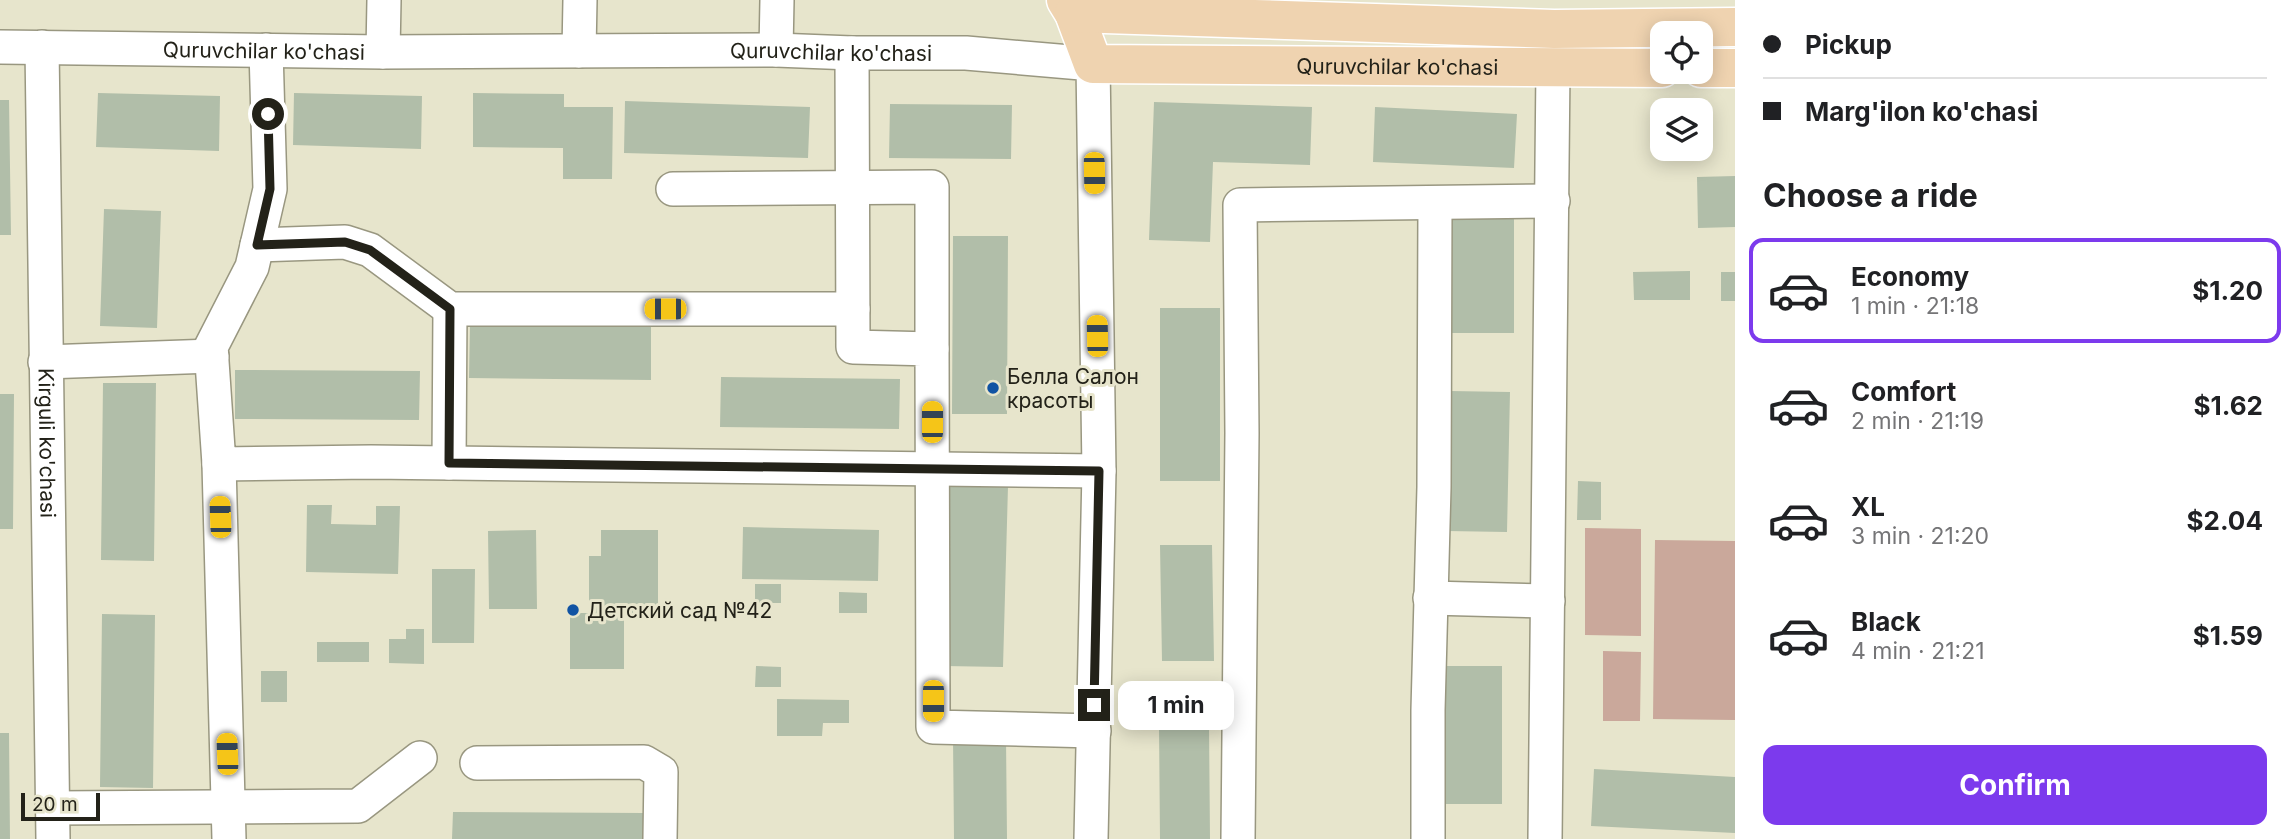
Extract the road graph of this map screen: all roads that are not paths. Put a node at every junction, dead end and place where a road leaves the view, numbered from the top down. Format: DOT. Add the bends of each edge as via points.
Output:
graph roads {
  1 [pos="384,0"];
  2 [pos="580,0"];
  3 [pos="777,0"];
  4 [pos="1070,6"];
  5 [pos="1735,27"];
  6 [pos="0,47"];
  7 [pos="42,47"];
  8 [pos="266,50"];
  9 [pos="776,50"];
  10 [pos="579,51"];
  11 [pos="383,52"];
  12 [pos="852,53"];
  13 [pos="1093,64"];
  14 [pos="1553,68"];
  15 [pos="1650,68"];
  16 [pos="1713,68"];
  17 [pos="1735,68"];
  18 [pos="852,188"];
  19 [pos="673,189"];
  20 [pos="1553,201"];
  21 [pos="1435,203"];
  22 [pos="257,245"];
  23 [pos="450,309"];
  24 [pos="853,309"];
  25 [pos="932,349"];
  26 [pos="212,356"];
  27 [pos="45,362"];
  28 [pos="449,463"];
  29 [pos="219,464"];
  30 [pos="932,470"];
  31 [pos="1099,471"];
  32 [pos="1430,598"];
  33 [pos="1548,601"];
  34 [pos="1094,731"];
  35 [pos="420,758"];
  36 [pos="477,763"];
  37 [pos="53,823"];
  38 [pos="229,823"];
  39 [pos="660,839"];
  40 [pos="1091,839"];
  41 [pos="1238,839"];
  42 [pos="1428,839"];
  43 [pos="1545,839"];
  1 -- 11 [label="street"];
  2 -- 10 [label="street"];
  3 -- 9 [label="street"];
  4 -- 5 [label="main road, Quruvchilar ko'chasi" via="1555,29"];
  4 -- 13 [label="main road"];
  6 -- 7 [label="street, Quruvchilar ko'chasi"];
  7 -- 8 [label="street, Quruvchilar ko'chasi"];
  7 -- 27 [label="street, Kirguli ko'chasi"];
  8 -- 11 [label="street, Quruvchilar ko'chasi"];
  8 -- 22 [label="street" via="270,189"];
  9 -- 10 [label="street, Quruvchilar ko'chasi"];
  9 -- 12 [label="street, Quruvchilar ko'chasi"];
  10 -- 11 [label="street, Quruvchilar ko'chasi"];
  12 -- 13 [label="street, Quruvchilar ko'chasi" via="966,53"];
  12 -- 18 [label="street"];
  13 -- 14 [label="main road, Quruvchilar ko'chasi"];
  13 -- 31 [label="street"];
  14 -- 15 [label="main road, Quruvchilar ko'chasi"];
  14 -- 20 [label="street"];
  16 -- 17 [label="main road"];
  18 -- 19 [label="street"];
  18 -- 24 [label="street"];
  18 -- 25 [label="street" via="932,187"];
  20 -- 21 [label="street"];
  20 -- 33 [label="street"];
  21 -- 32 [label="street"];
  21 -- 41 [label="street" via="1240,205"];
  22 -- 23 [label="street" via="345,242 370,250"];
  22 -- 26 [label="street" via="252,267 211,347"];
  23 -- 24 [label="street"];
  23 -- 28 [label="street"];
  24 -- 25 [label="street" via="853,347"];
  25 -- 30 [label="street"];
  26 -- 27 [label="street"];
  26 -- 29 [label="street"];
  27 -- 37 [label="street, Kirguli ko'chasi"];
  28 -- 29 [label="street"];
  28 -- 30 [label="street"];
  29 -- 38 [label="street"];
  30 -- 31 [label="street"];
  30 -- 34 [label="street" via="933,726"];
  31 -- 34 [label="street"];
  32 -- 33 [label="street"];
  32 -- 42 [label="street"];
  33 -- 43 [label="street"];
  34 -- 40 [label="street"];
  35 -- 38 [label="street" via="358,806"];
  36 -- 39 [label="street" via="644,762 661,772"];
  37 -- 38 [label="street"];
}
